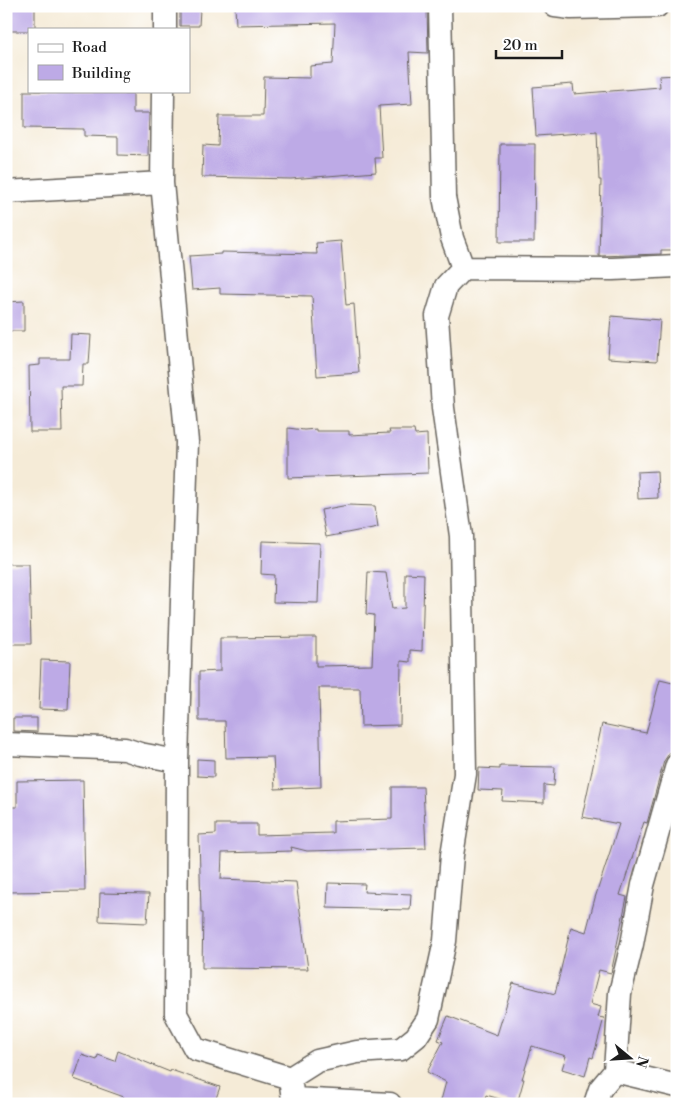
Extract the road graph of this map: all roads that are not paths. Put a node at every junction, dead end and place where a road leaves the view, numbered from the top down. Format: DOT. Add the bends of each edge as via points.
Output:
graph roads {
  1 [pos="165,6"];
  2 [pos="440,6"];
  3 [pos="555,6"];
  4 [pos="656,6"];
  5 [pos="164,28"];
  6 [pos="164,92"];
  7 [pos="162,183"];
  8 [pos="6,192"];
  9 [pos="677,266"];
  10 [pos="464,268"];
  11 [pos="6,744"];
  12 [pos="177,761"];
  13 [pos="677,766"];
  14 [pos="615,1072"];
  15 [pos="677,1086"];
  16 [pos="292,1093"];
  17 [pos="390,1104"];
  18 [pos="595,1104"];
  1 -- 5 [label="street"];
  2 -- 10 [label="street" via="444,197 452,238"];
  3 -- 4 [label="street"];
  6 -- 7 [label="street"];
  7 -- 8 [label="street"];
  7 -- 12 [label="street" via="187,442"];
  9 -- 10 [label="street"];
  10 -- 16 [label="street" via="446,286 438,316 443,408 461,536 465,774 452,855 445,941 428,1019 416,1037 401,1049 357,1052 317,1061"];
  11 -- 12 [label="street" via="125,749"];
  12 -- 16 [label="street" via="176,1014 195,1049"];
  13 -- 14 [label="street" via="643,885 620,993"];
  14 -- 15 [label="street"];
  14 -- 18 [label="street" via="600,1088"];
  16 -- 17 [label="street"];
}
